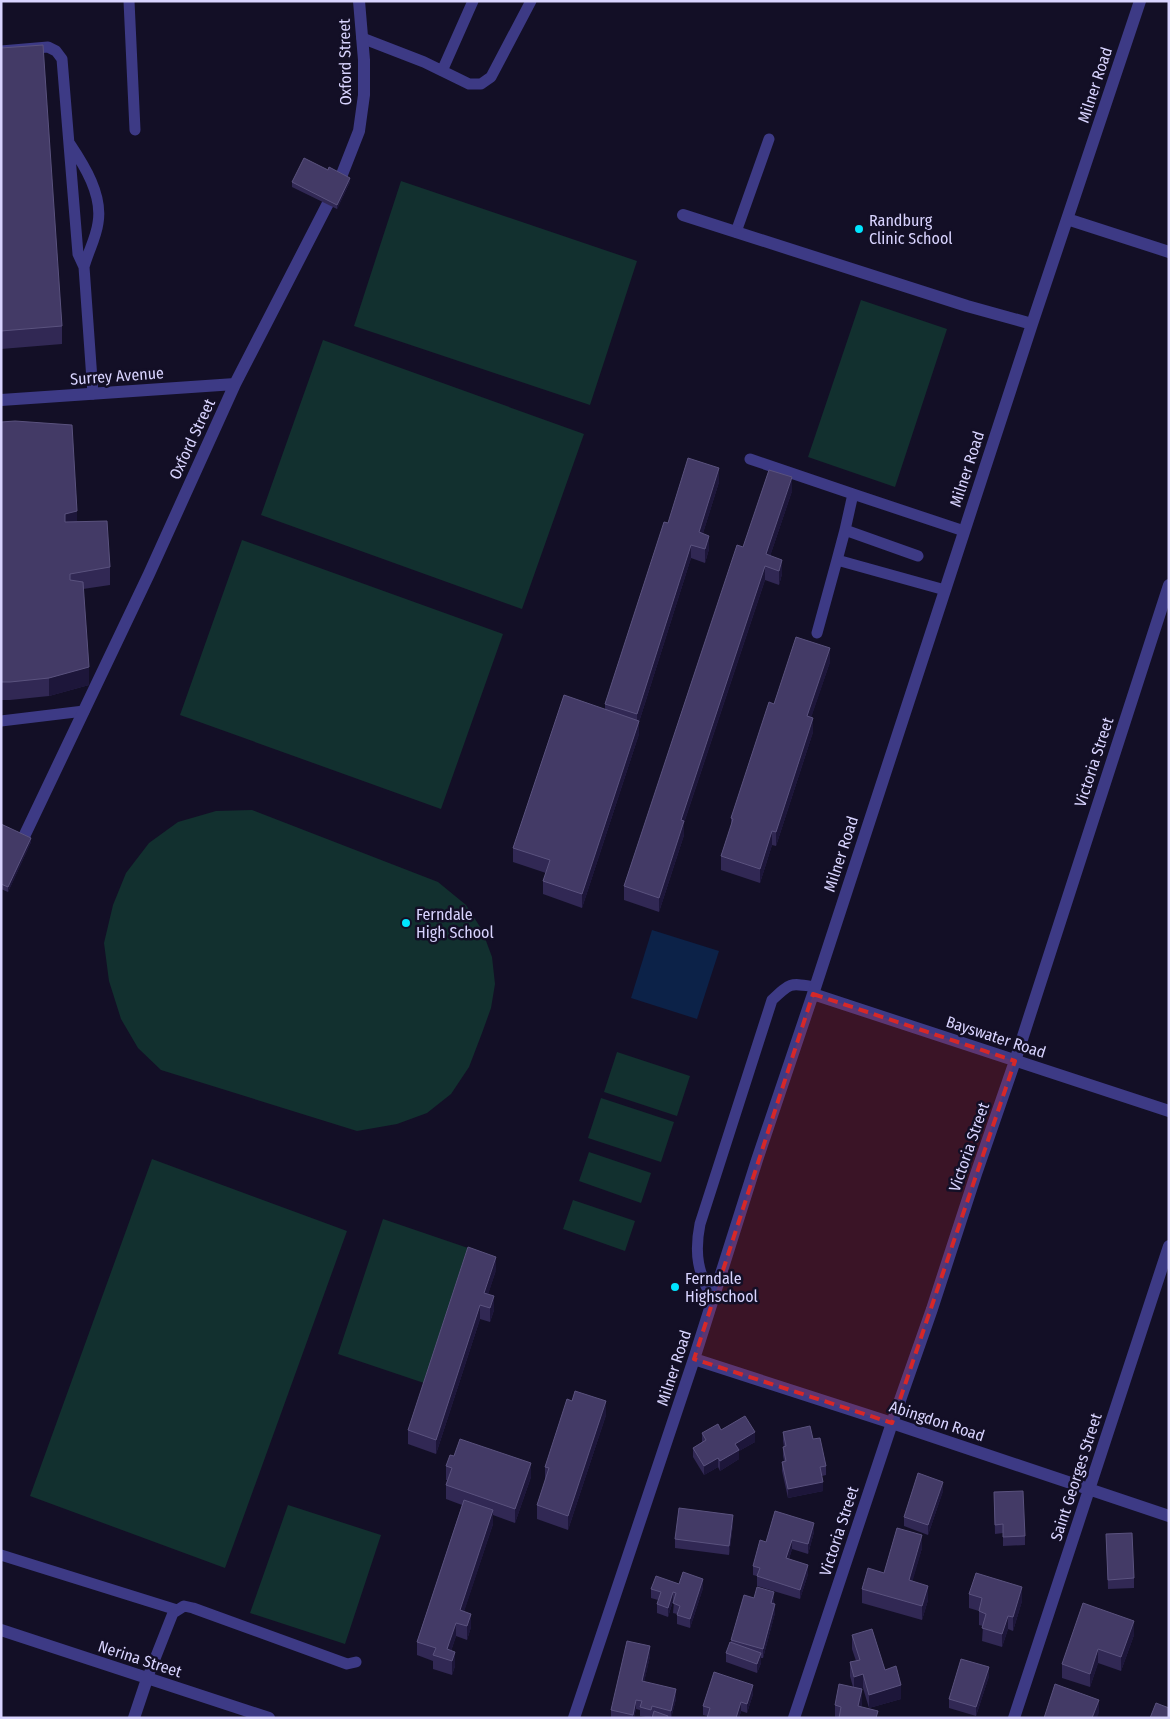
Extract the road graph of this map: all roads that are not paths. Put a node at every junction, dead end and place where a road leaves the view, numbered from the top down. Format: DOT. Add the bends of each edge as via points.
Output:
graph roads {
  1 [pos="129,1"];
  2 [pos="359,1"];
  3 [pos="473,1"];
  4 [pos="531,1"];
  5 [pos="1140,1"];
  6 [pos="362,38"];
  7 [pos="1,50"];
  8 [pos="442,71"];
  9 [pos="134,130"];
  10 [pos="769,139"];
  11 [pos="70,144"];
  12 [pos="683,215"];
  13 [pos="1068,219"];
  14 [pos="736,232"];
  15 [pos="1169,252"];
  16 [pos="84,267"];
  17 [pos="1032,324"];
  18 [pos="235,384"];
  19 [pos="93,394"];
  20 [pos="1,400"];
  21 [pos="750,459"];
  22 [pos="853,494"];
  23 [pos="845,530"];
  24 [pos="964,531"];
  25 [pos="918,556"];
  26 [pos="837,560"];
  27 [pos="1169,585"];
  28 [pos="945,590"];
  29 [pos="817,633"];
  30 [pos="84,711"];
  31 [pos="1,722"];
  32 [pos="1,880"];
  33 [pos="814,990"];
  34 [pos="1015,1061"];
  35 [pos="1169,1111"];
  36 [pos="1169,1246"];
  37 [pos="713,1300"];
  38 [pos="694,1359"];
  39 [pos="892,1423"];
  40 [pos="1089,1488"];
  41 [pos="1169,1516"];
  42 [pos="1,1555"];
  43 [pos="176,1610"];
  44 [pos="1,1630"];
  45 [pos="356,1662"];
  46 [pos="147,1678"];
  47 [pos="134,1718"];
  48 [pos="269,1718"];
  49 [pos="574,1718"];
  50 [pos="794,1718"];
  51 [pos="1014,1718"];
  1 -- 9 [label="lane"];
  2 -- 6 [label="street, Oxford Street"];
  3 -- 8 [label="lane"];
  4 -- 8 [label="lane" via="491,77 481,84 469,84"];
  5 -- 13 [label="street, Milner Road"];
  6 -- 8 [label="lane"];
  6 -- 18 [label="street, Oxford Street" via="364,95 359,131 339,182"];
  7 -- 11 [label="lane" via="48,47 60,54"];
  10 -- 14 [label="lane"];
  11 -- 16 [label="lane" via="78,254"];
  11 -- 16 [label="lane" via="90,181 99,213"];
  12 -- 14 [label="street"];
  13 -- 15 [label="street"];
  13 -- 17 [label="street, Milner Road"];
  14 -- 17 [label="street"];
  16 -- 19 [label="lane"];
  17 -- 24 [label="street, Milner Road"];
  18 -- 19 [label="street, Surrey Avenue"];
  18 -- 30 [label="street, Oxford Street"];
  19 -- 20 [label="street, Surrey Avenue"];
  21 -- 22 [label="lane"];
  22 -- 23 [label="lane"];
  22 -- 24 [label="lane"];
  23 -- 25 [label="lane"];
  23 -- 26 [label="lane"];
  24 -- 28 [label="street, Milner Road"];
  26 -- 28 [label="lane"];
  26 -- 29 [label="lane"];
  27 -- 34 [label="street, Victoria Street"];
  28 -- 33 [label="street, Milner Road"];
  30 -- 31 [label="lane"];
  30 -- 32 [label="street, Oxford Street"];
  33 -- 34 [label="street, Bayswater Road"];
  33 -- 37 [label="street, Milner Road"];
  33 -- 37 [label="lane" via="794,983 772,1000 769,1009 696,1242 702,1279"];
  34 -- 35 [label="street, Bayswater Road"];
  34 -- 39 [label="street, Victoria Street"];
  36 -- 40 [label="street, Saint Georges Street"];
  37 -- 38 [label="street, Milner Road"];
  38 -- 39 [label="street, Abingdon Road"];
  38 -- 49 [label="street, Milner Road"];
  39 -- 40 [label="street, Abingdon Road"];
  39 -- 50 [label="street, Victoria Street"];
  40 -- 41 [label="street, Abingdon Road"];
  40 -- 51 [label="street, Saint Georges Street"];
  42 -- 43 [label="lane"];
  43 -- 45 [label="lane" via="184,1606 193,1608 348,1664"];
  43 -- 46 [label="lane"];
  44 -- 46 [label="street, Nerina Street"];
  46 -- 47 [label="street"];
  46 -- 48 [label="street, Nerina Street"];
}
